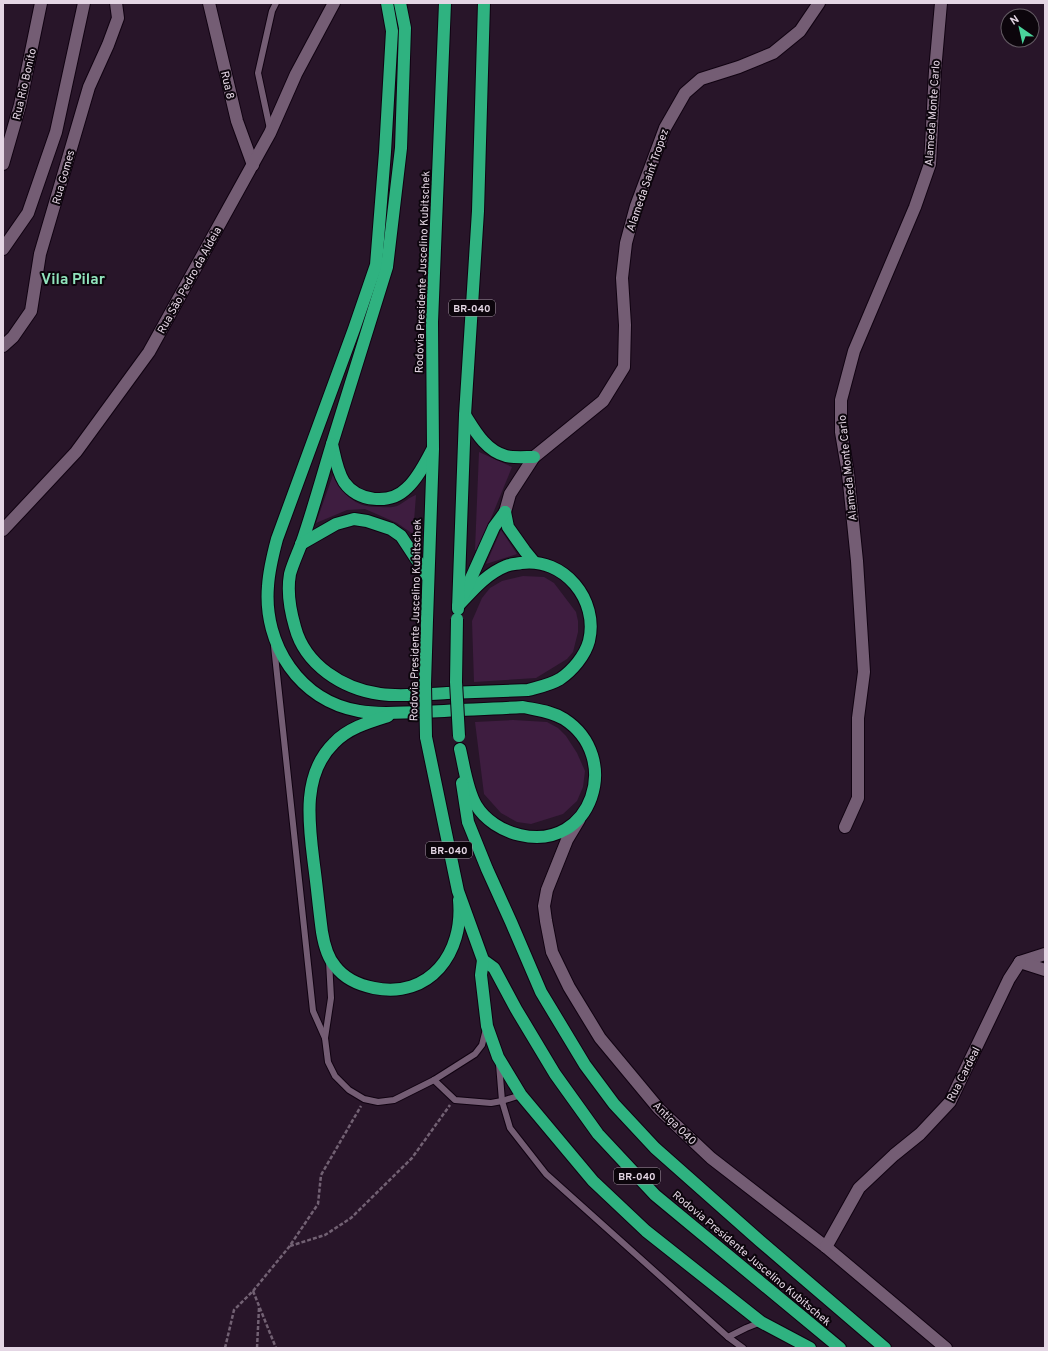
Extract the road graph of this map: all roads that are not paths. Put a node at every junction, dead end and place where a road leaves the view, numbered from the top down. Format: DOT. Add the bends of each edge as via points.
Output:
graph roads {
  1 [pos="41,3"];
  2 [pos="84,3"];
  3 [pos="116,3"];
  4 [pos="209,3"];
  5 [pos="276,3"];
  6 [pos="334,3"];
  7 [pos="387,3"];
  8 [pos="400,3"];
  9 [pos="445,3"];
  10 [pos="819,3"];
  11 [pos="941,3"];
  12 [pos="483,5"];
  13 [pos="270,133"];
  14 [pos="6,138"];
  15 [pos="3,164"];
  16 [pos="253,165"];
  17 [pos="3,249"];
  18 [pos="3,346"];
  19 [pos="465,415"];
  20 [pos="332,444"];
  21 [pos="433,449"];
  22 [pos="534,457"];
  23 [pos="505,512"];
  24 [pos="3,530"];
  25 [pos="302,544"];
  26 [pos="534,562"];
  27 [pos="428,576"];
  28 [pos="458,606"];
  29 [pos="272,629"];
  30 [pos="397,713"];
  31 [pos="460,749"];
  32 [pos="578,820"];
  33 [pos="845,827"];
  34 [pos="458,891"];
  35 [pos="1045,954"];
  36 [pos="329,955"];
  37 [pos="483,960"];
  38 [pos="1020,962"];
  39 [pos="1045,970"];
  40 [pos="487,1026"];
  41 [pos="325,1038"];
  42 [pos="498,1057"];
  43 [pos="434,1080"];
  44 [pos="521,1095"];
  45 [pos="502,1101"];
  46 [pos="826,1247"];
  47 [pos="761,1322"];
  48 [pos="728,1337"];
  49 [pos="743,1348"];
  50 [pos="810,1348"];
  51 [pos="840,1348"];
  52 [pos="885,1348"];
  53 [pos="946,1348"];
  1 -- 14 [label="street, Rua Rio Bonito" via="20,105"];
  2 -- 17 [label="street" via="56,132 28,213"];
  3 -- 18 [label="street, Rua Gomes" via="118,18 89,87 40,254 31,311 13,337"];
  4 -- 16 [label="street, Rua 8" via="237,121"];
  5 -- 13 [label="lane" via="258,73"];
  6 -- 13 [label="street, Rua São Pedro da Aldeia" via="296,74"];
  7 -- 29 [label="highway" via="392,31 376,265 277,539 268,587 268,610"];
  8 -- 20 [label="highway" via="405,28 401,148 387,267"];
  9 -- 21 [label="highway, Rodovia Presidente Juscelino Kubitschek / BR-040" via="432,322"];
  10 -- 22 [label="street, Alameda Saint Tropez" via="800,31 773,53 701,79 685,92 665,128 636,206 626,243 622,278 624,367 603,401"];
  11 -- 33 [label="street, Alameda Monte Carlo" via="930,164 915,207 854,351 841,400 841,432 857,561 864,672 858,718 858,798"];
  12 -- 19 [label="highway, Rodovia Presidente Juscelino Kubitschek / BR-040" via="478,210"];
  13 -- 16 [label="street, Rua São Pedro da Aldeia"];
  14 -- 15 [label="street, Rua Rio Bonito"];
  16 -- 24 [label="street, Rua São Pedro da Aldeia" via="149,352 76,452"];
  19 -- 22 [label="highway" via="477,435 498,453"];
  19 -- 28 [label="highway, Rodovia Presidente Juscelino Kubitschek / BR-040"];
  20 -- 21 [label="highway" via="341,477 360,495 374,499 395,496 408,488"];
  20 -- 25 [label="highway"];
  21 -- 27 [label="highway, Rodovia Presidente Juscelino Kubitschek / BR-040"];
  22 -- 23 [label="street, Alameda Saint Tropez" via="510,494"];
  23 -- 26 [label="highway" via="508,528"];
  23 -- 28 [label="highway" via="494,528"];
  25 -- 26 [label="highway" via="291,573 289,596 297,636 305,650 324,670 346,684 392,696 528,690 549,684 566,674 585,652 590,632 590,616 572,580 548,565"];
  25 -- 27 [label="highway" via="336,524 354,519 378,524 401,536"];
  26 -- 28 [label="highway" via="508,565 494,572"];
  27 -- 34 [label="highway, Rodovia Presidente Juscelino Kubitschek / BR-040, bridge" via="426,737"];
  28 -- 31 [label="highway, Rodovia Presidente Juscelino Kubitschek / BR-040, bridge" via="456,682"];
  29 -- 30 [label="highway" via="279,649 290,668 304,685 321,698 358,711"];
  29 -- 41 [label="lane" via="313,1011"];
  30 -- 32 [label="highway" via="523,707 549,712 564,719 581,735 592,752 594,761 591,800"];
  30 -- 36 [label="highway" via="362,725 342,736 321,760 314,778 310,800 310,828 322,932"];
  31 -- 32 [label="highway" via="475,803 494,824 512,833 535,837 564,831"];
  31 -- 52 [label="highway, Rodovia Presidente Juscelino Kubitschek / BR-040" via="468,822 541,992 585,1065 614,1104 655,1148"];
  32 -- 46 [label="street, Antiga 040" via="555,867 544,906 552,952 569,987 600,1038 659,1109 711,1158"];
  34 -- 36 [label="highway" via="457,929 449,954 433,975 417,985 399,990 363,985 341,973"];
  34 -- 37 [label="highway, Rodovia Presidente Juscelino Kubitschek / BR-040"];
  35 -- 38 [label="street"];
  36 -- 41 [label="lane" via="331,998"];
  37 -- 40 [label="highway" via="481,975"];
  37 -- 51 [label="highway, Rodovia Presidente Juscelino Kubitschek / BR-040" via="494,968 555,1074 608,1145 655,1195"];
  38 -- 39 [label="street"];
  38 -- 46 [label="street, Rua Cardeal" via="1009,979 950,1102 920,1134 859,1188"];
  40 -- 42 [label="highway"];
  40 -- 43 [label="lane" via="482,1045 475,1054"];
  41 -- 43 [label="lane" via="328,1062 335,1076 349,1090 364,1099 378,1102 394,1100"];
  42 -- 44 [label="highway"];
  42 -- 45 [label="lane"];
  43 -- 45 [label="lane" via="455,1100 491,1103"];
  44 -- 45 [label="lane"];
  44 -- 47 [label="highway" via="593,1181 646,1231"];
  45 -- 48 [label="lane" via="510,1128 546,1174"];
  46 -- 53 [label="street, Antiga 040"];
  47 -- 48 [label="lane"];
  47 -- 50 [label="highway"];
  48 -- 49 [label="lane"];
}
